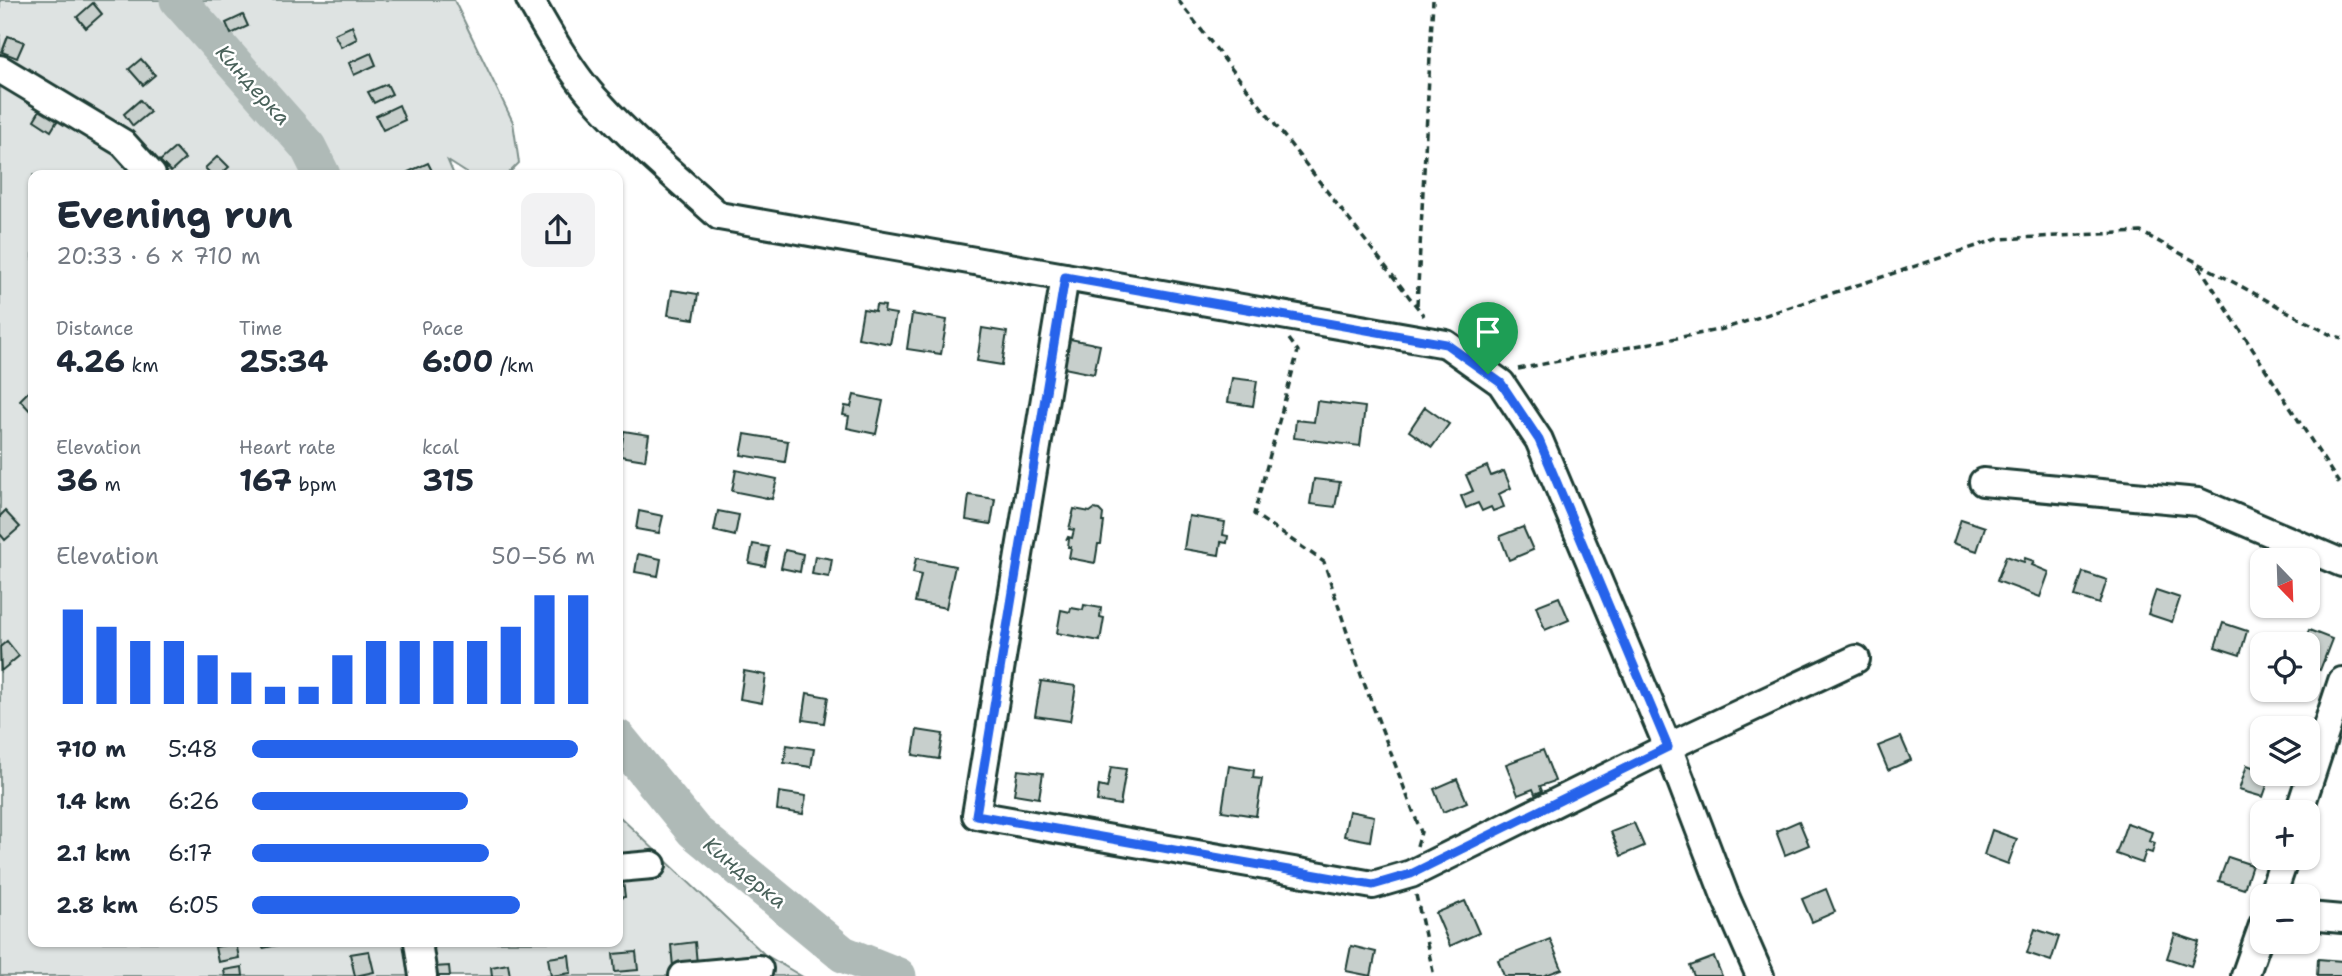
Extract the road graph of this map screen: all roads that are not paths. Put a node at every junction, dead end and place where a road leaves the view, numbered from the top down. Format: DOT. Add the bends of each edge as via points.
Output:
graph roads {
  1 [pos="530,0"];
  2 [pos="0,69"];
  3 [pos="147,170"];
  4 [pos="1065,277"];
  5 [pos="1983,482"];
  6 [pos="2342,563"];
  7 [pos="1856,659"];
  8 [pos="2342,681"];
  9 [pos="1668,747"];
  10 [pos="2304,800"];
  11 [pos="652,865"];
  12 [pos="623,868"];
  13 [pos="2320,917"];
  14 [pos="2342,919"];
  15 [pos="419,947"];
  16 [pos="2253,954"];
  17 [pos="759,969"];
  18 [pos="422,976"];
  19 [pos="683,976"];
  20 [pos="1760,976"];
  21 [pos="2245,976"];
  1 -- 4 [label="street" via="596,100 719,216"];
  2 -- 3 [label="street" via="123,143"];
  4 -- 9 [label="street" via="1446,344 1501,383 1539,440"];
  4 -- 9 [label="street" via="976,815 1373,885 1411,874"];
  5 -- 6 [label="street" via="2198,502"];
  7 -- 9 [label="street"];
  8 -- 10 [label="street"];
  9 -- 20 [label="street"];
  11 -- 12 [label="street"];
  13 -- 14 [label="street"];
  15 -- 18 [label="street"];
  16 -- 21 [label="street"];
  17 -- 19 [label="street"];
}
